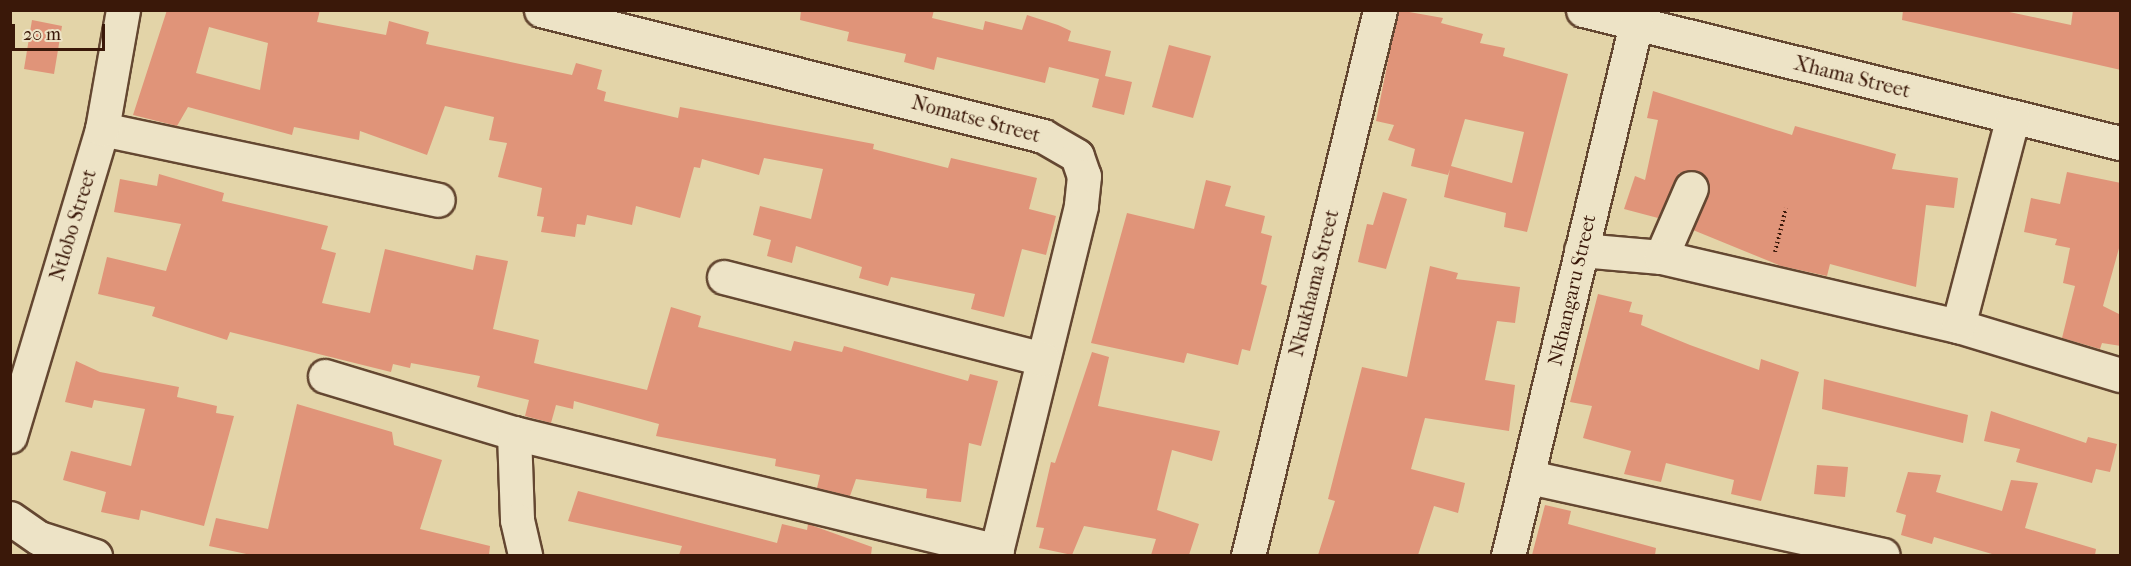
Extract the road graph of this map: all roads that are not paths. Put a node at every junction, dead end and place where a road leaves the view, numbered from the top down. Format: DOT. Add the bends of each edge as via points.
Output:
graph roads {
  1 [pos="123,10"];
  2 [pos="1380,10"];
  3 [pos="1583,10"];
  4 [pos="554,12"];
  5 [pos="1636,24"];
  6 [pos="2013,117"];
  7 [pos="102,129"];
  8 [pos="2121,143"];
  9 [pos="1691,188"];
  10 [pos="438,200"];
  11 [pos="1581,250"];
  12 [pos="1661,257"];
  13 [pos="723,277"];
  14 [pos="1958,327"];
  15 [pos="1043,359"];
  16 [pos="2121,375"];
  17 [pos="325,376"];
  18 [pos="514,433"];
  19 [pos="10,436"];
  20 [pos="1529,477"];
  21 [pos="10,518"];
  22 [pos="996,553"];
  23 [pos="95,555"];
  24 [pos="525,555"];
  25 [pos="1248,555"];
  26 [pos="1508,555"];
  27 [pos="1883,555"];
  1 -- 7 [label="street, Ntlobo Street"];
  2 -- 25 [label="street, Nkukhama Street"];
  3 -- 5 [label="street, Xhama Street"];
  4 -- 15 [label="street, Nomatse Street" via="1003,125 1062,145 1077,156 1083,186"];
  5 -- 6 [label="street, Xhama Street"];
  5 -- 11 [label="street, Nkhangaru Street"];
  6 -- 8 [label="street, Xhama Street"];
  6 -- 14 [label="street"];
  7 -- 10 [label="street"];
  7 -- 19 [label="street, Ntlobo Street"];
  9 -- 12 [label="street"];
  11 -- 12 [label="street"];
  11 -- 20 [label="street, Nkhangaru Street"];
  12 -- 14 [label="street" via="1769,279 1829,300"];
  13 -- 15 [label="street"];
  14 -- 16 [label="street"];
  15 -- 22 [label="street, Nomatse Street"];
  17 -- 18 [label="street"];
  18 -- 22 [label="street"];
  18 -- 24 [label="street" via="517,520"];
  20 -- 26 [label="street, Nkhangaru Street"];
  20 -- 27 [label="street"];
  21 -- 23 [label="street" via="39,538"];
}
